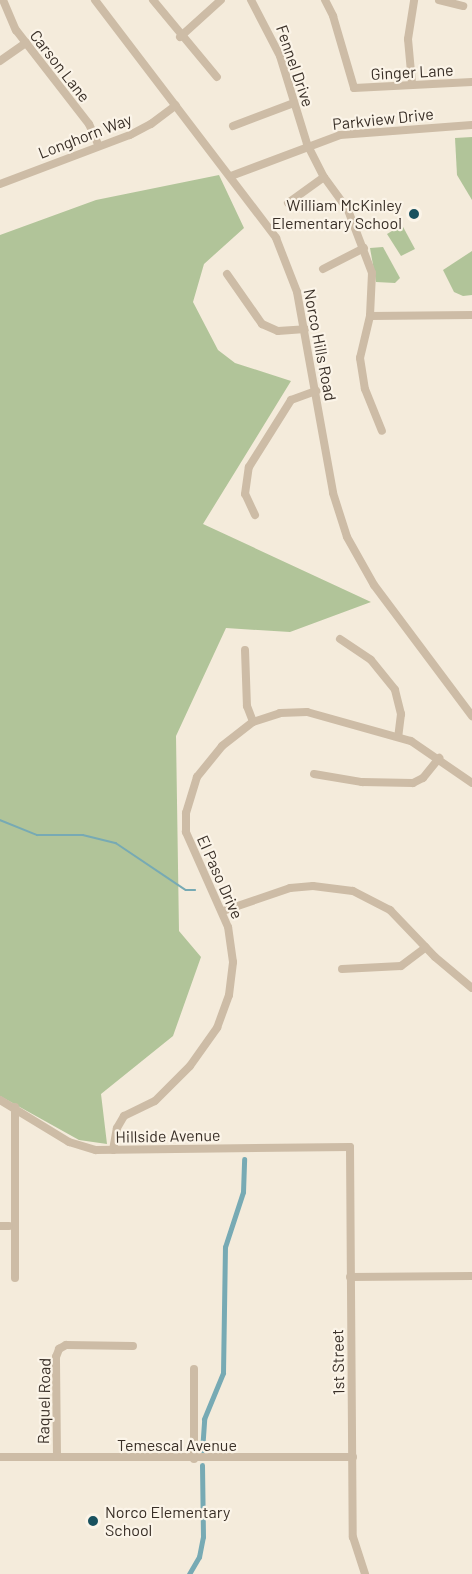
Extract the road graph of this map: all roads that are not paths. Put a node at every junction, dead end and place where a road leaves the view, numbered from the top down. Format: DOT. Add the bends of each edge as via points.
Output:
graph roads {
  1 [pos="3,0"];
  2 [pos="95,0"];
  3 [pos="153,0"];
  4 [pos="221,0"];
  5 [pos="251,0"];
  6 [pos="324,0"];
  7 [pos="414,0"];
  8 [pos="439,0"];
  9 [pos="463,6"];
  10 [pos="180,37"];
  11 [pos="26,43"];
  12 [pos="0,61"];
  13 [pos="217,77"];
  14 [pos="472,82"];
  15 [pos="412,83"];
  16 [pos="294,103"];
  17 [pos="176,105"];
  18 [pos="472,125"];
  19 [pos="233,126"];
  20 [pos="307,144"];
  21 [pos="99,146"];
  22 [pos="231,176"];
  23 [pos="324,177"];
  24 [pos="0,184"];
  25 [pos="288,202"];
  26 [pos="364,248"];
  27 [pos="323,269"];
  28 [pos="227,273"];
  29 [pos="472,315"];
  30 [pos="370,316"];
  31 [pos="305,329"];
  32 [pos="316,392"];
  33 [pos="382,431"];
  34 [pos="255,515"];
  35 [pos="340,639"];
  36 [pos="245,650"];
  37 [pos="472,716"];
  38 [pos="253,722"];
  39 [pos="398,737"];
  40 [pos="439,758"];
  41 [pos="314,774"];
  42 [pos="472,783"];
  43 [pos="223,911"];
  44 [pos="426,947"];
  45 [pos="342,969"];
  46 [pos="472,988"];
  47 [pos="0,1100"];
  48 [pos="15,1107"];
  49 [pos="350,1147"];
  50 [pos="113,1150"];
  51 [pos="472,1276"];
  52 [pos="350,1277"];
  53 [pos="15,1278"];
  54 [pos="133,1346"];
  55 [pos="194,1369"];
  56 [pos="0,1457"];
  57 [pos="57,1457"];
  58 [pos="353,1457"];
  59 [pos="194,1459"];
  60 [pos="365,1574"];
  1 -- 11 [label="street, Carson Lane"];
  2 -- 17 [label="street, Norco Hills Road"];
  3 -- 10 [label="street"];
  4 -- 10 [label="street"];
  5 -- 16 [label="street, Fennel Drive" via="267,26"];
  6 -- 15 [label="street, Ginger Lane" via="333,16 354,88"];
  7 -- 15 [label="street" via="408,39"];
  8 -- 9 [label="street"];
  10 -- 13 [label="street"];
  11 -- 12 [label="street"];
  11 -- 21 [label="street, Carson Lane" via="89,124"];
  14 -- 15 [label="street, Ginger Lane"];
  16 -- 19 [label="street"];
  16 -- 20 [label="street, Fennel Drive"];
  17 -- 21 [label="street, Longhorn Way" via="151,124"];
  17 -- 22 [label="street, Norco Hills Road"];
  18 -- 20 [label="street, Parkview Drive" via="340,135"];
  20 -- 22 [label="street, Parkview Drive"];
  20 -- 23 [label="street, Fennel Drive"];
  21 -- 24 [label="street, Longhorn Way"];
  22 -- 31 [label="street, Norco Hills Road" via="276,238 297,292"];
  23 -- 25 [label="street"];
  23 -- 26 [label="street, Fennel Drive" via="348,210"];
  26 -- 27 [label="street"];
  26 -- 30 [label="street, Fennel Drive" via="372,273"];
  28 -- 31 [label="street" via="262,324 278,331"];
  29 -- 30 [label="street"];
  30 -- 33 [label="street, Fennel Drive" via="360,358 367,396"];
  31 -- 32 [label="street, Norco Hills Road"];
  32 -- 34 [label="street" via="291,400 249,467 244,494"];
  32 -- 37 [label="street, Norco Hills Road" via="333,493 355,553 374,585"];
  35 -- 39 [label="street" via="371,660 395,690 401,714"];
  36 -- 38 [label="street" via="247,706"];
  38 -- 39 [label="street, El Paso Drive" via="280,712 307,712"];
  38 -- 43 [label="street, El Paso Drive" via="209,760 197,777 186,813 191,849"];
  39 -- 40 [label="street, El Paso Drive"];
  40 -- 41 [label="street" via="423,778 412,783 362,783"];
  40 -- 42 [label="street, El Paso Drive"];
  43 -- 44 [label="street" via="290,888 313,886 353,891 390,910"];
  43 -- 50 [label="street, El Paso Drive" via="233,962 224,1013 209,1043 190,1066 154,1101 124,1116"];
  44 -- 45 [label="street" via="401,966"];
  44 -- 46 [label="street"];
  47 -- 48 [label="street, Hillside Avenue"];
  48 -- 50 [label="street, Hillside Avenue" via="82,1148"];
  48 -- 53 [label="street"];
  49 -- 50 [label="street, Hillside Avenue"];
  49 -- 52 [label="street, 1st Street"];
  51 -- 52 [label="street"];
  52 -- 58 [label="street, 1st Street"];
  54 -- 57 [label="street, Raquel Road" via="66,1345 59,1349"];
  55 -- 59 [label="street"];
  56 -- 57 [label="street, Temescal Avenue"];
  57 -- 59 [label="street, Temescal Avenue"];
  58 -- 59 [label="street, Temescal Avenue"];
  58 -- 60 [label="street, 1st Street" via="353,1537"];
}
